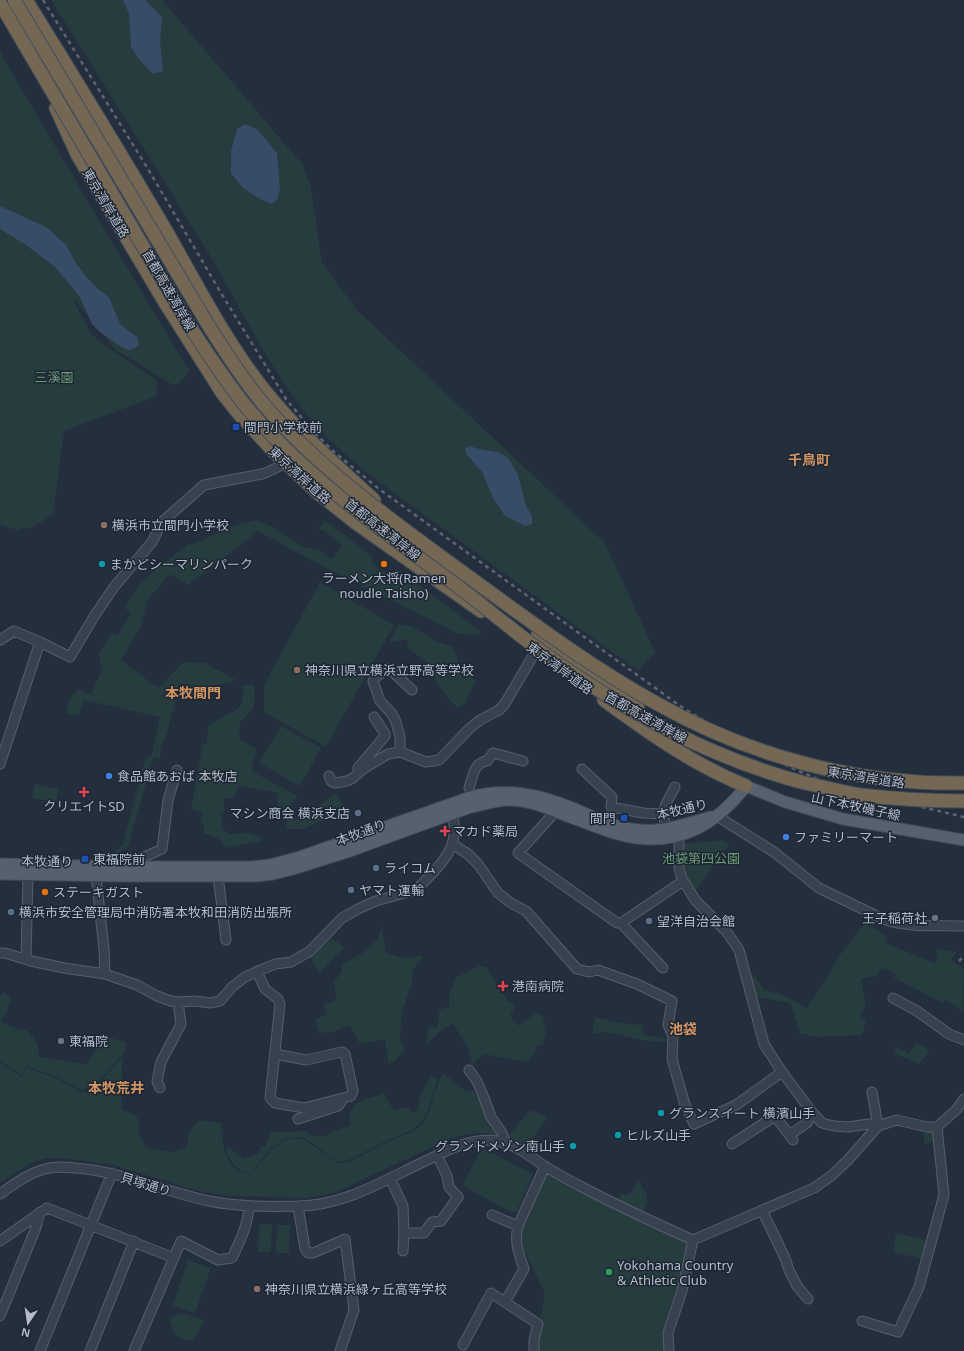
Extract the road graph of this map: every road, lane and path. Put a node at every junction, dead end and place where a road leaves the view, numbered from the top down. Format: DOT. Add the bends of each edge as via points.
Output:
graph roads {
  1 [pos="14,0"];
  2 [pos="26,0"];
  3 [pos="0,3"];
  4 [pos="0,14"];
  5 [pos="66,65"];
  6 [pos="42,78"];
  7 [pos="312,443"];
  8 [pos="285,463"];
  9 [pos="544,639"];
  10 [pos="0,640"];
  11 [pos="40,642"];
  12 [pos="536,650"];
  13 [pos="412,690"];
  14 [pos="374,717"];
  15 [pos="400,752"];
  16 [pos="522,761"];
  17 [pos="0,764"];
  18 [pos="582,769"];
  19 [pos="176,770"];
  20 [pos="330,776"];
  21 [pos="727,778"];
  22 [pos="347,781"];
  23 [pos="964,784"];
  24 [pos="746,786"];
  25 [pos="675,787"];
  26 [pos="469,788"];
  27 [pos="964,800"];
  28 [pos="452,809"];
  29 [pos="556,811"];
  30 [pos="663,814"];
  31 [pos="717,816"];
  32 [pos="666,829"];
  33 [pos="679,835"];
  34 [pos="964,840"];
  35 [pos="452,844"];
  36 [pos="0,864"];
  37 [pos="97,867"];
  38 [pos="136,872"];
  39 [pos="0,874"];
  40 [pos="28,874"];
  41 [pos="218,876"];
  42 [pos="683,881"];
  43 [pos="621,923"];
  44 [pos="964,926"];
  45 [pos="226,940"];
  46 [pos="0,953"];
  47 [pos="26,959"];
  48 [pos="663,968"];
  49 [pos="257,971"];
  50 [pos="105,974"];
  51 [pos="893,998"];
  52 [pos="178,1002"];
  53 [pos="964,1040"];
  54 [pos="275,1054"];
  55 [pos="469,1070"];
  56 [pos="782,1072"];
  57 [pos="160,1088"];
  58 [pos="872,1092"];
  59 [pos="344,1098"];
  60 [pos="964,1099"];
  61 [pos="812,1112"];
  62 [pos="298,1119"];
  63 [pos="878,1126"];
  64 [pos="937,1127"];
  65 [pos="506,1144"];
  66 [pos="732,1144"];
  67 [pos="437,1155"];
  68 [pos="545,1166"];
  69 [pos="112,1174"];
  70 [pos="390,1178"];
  71 [pos="0,1194"];
  72 [pos="249,1206"];
  73 [pos="298,1206"];
  74 [pos="762,1210"];
  75 [pos="40,1212"];
  76 [pos="492,1215"];
  77 [pos="91,1225"];
  78 [pos="518,1226"];
  79 [pos="404,1233"];
  80 [pos="693,1240"];
  81 [pos="0,1241"];
  82 [pos="134,1242"];
  83 [pos="403,1251"];
  84 [pos="174,1258"];
  85 [pos="808,1299"];
  86 [pos="505,1302"];
  87 [pos="0,1316"];
  88 [pos="862,1321"];
  89 [pos="463,1345"];
  90 [pos="40,1351"];
  91 [pos="90,1351"];
  92 [pos="134,1351"];
  93 [pos="340,1351"];
  94 [pos="534,1351"];
  95 [pos="669,1351"];
  1 -- 23 [label="highway, 首都高速湾岸線, bridge" via="232,362 264,405 309,451 350,487 517,612 591,663 695,724 758,749 823,768 883,779"];
  2 -- 5 [label="highway, 東京湾岸道路"];
  3 -- 27 [label="highway, 首都高速湾岸線, bridge" via="210,357 248,409 312,473 385,533 530,643 629,709 669,731 761,770 831,789 891,798"];
  4 -- 6 [label="highway, 東京湾岸道路"];
  5 -- 7 [label="highway, 東京湾岸道路" via="243,361 264,390"];
  5 -- 23 [label="highway, 東京湾岸道路, bridge" via="110,163 236,372 264,408 301,446 372,508 568,650 633,693 704,730 777,758 836,773 911,784"];
  6 -- 8 [label="highway, 東京湾岸道路" via="78,156 168,307 227,399 254,432"];
  6 -- 27 [label="highway, 東京湾岸道路, bridge" via="224,373 300,459 381,526 558,659 633,710 670,730 730,756 831,788 860,793"];
  7 -- 8 [label="street"];
  7 -- 9 [label="highway, 東京湾岸道路" via="458,574"];
  8 -- 11 [label="street" via="262,474 204,485 162,522 152,542 114,588 70,657"];
  8 -- 12 [label="highway, 東京湾岸道路" via="356,523"];
  9 -- 12 [label="street"];
  9 -- 21 [label="highway, 東京湾岸道路" via="713,764"];
  10 -- 11 [label="street" via="14,631"];
  11 -- 17 [label="street"];
  12 -- 15 [label="street" via="504,705 470,728 439,760 426,762"];
  12 -- 21 [label="highway, 東京湾岸道路" via="648,732"];
  13 -- 15 [label="street" via="391,670 386,669 373,681 380,701 396,722"];
  14 -- 22 [label="street" via="385,736"];
  15 -- 22 [label="street" via="376,760"];
  16 -- 26 [label="street" via="493,753 487,762 478,764"];
  18 -- 30 [label="street" via="612,797 612,807"];
  19 -- 38 [label="street" via="168,800 162,849 136,860"];
  20 -- 22 [label="street" via="331,781 336,783"];
  21 -- 24 [label="highway, 東京湾岸道路"];
  24 -- 31 [label="main road, 本牧通り" via="732,804"];
  24 -- 34 [label="main road, 山下本牧磯子線" via="792,804 843,819"];
  25 -- 30 [label="street" via="663,808"];
  28 -- 29 [label="main road, 本牧通り" via="507,800"];
  28 -- 32 [label="main road, 本牧通り" via="474,796 498,792 521,793 555,801 630,829"];
  28 -- 35 [label="street"];
  28 -- 38 [label="main road, 本牧通り" via="270,866"];
  28 -- 41 [label="main road, 本牧通り" via="350,851 293,869 256,876"];
  29 -- 33 [label="main road, 本牧通り" via="601,829 630,837 647,839"];
  29 -- 43 [label="street" via="518,854 617,923"];
  30 -- 32 [label="street"];
  31 -- 32 [label="main road, 本牧通り"];
  31 -- 33 [label="main road, 本牧通り" via="703,826"];
  31 -- 44 [label="street" via="774,852 819,888 883,919 926,926"];
  33 -- 42 [label="street" via="679,868"];
  35 -- 49 [label="street" via="449,853 437,868 415,890 358,909 342,918 310,951 291,962 275,964"];
  35 -- 56 [label="street" via="478,864 498,893 526,911 577,969 588,972 598,970 637,984 672,1001 668,1025 672,1036 672,1059 685,1105 694,1124 736,1105"];
  36 -- 37 [label="main road, 本牧通り"];
  37 -- 38 [label="main road, 本牧通り"];
  37 -- 40 [label="main road, 本牧通り"];
  37 -- 50 [label="street"];
  38 -- 41 [label="main road, 本牧通り"];
  39 -- 40 [label="main road, 本牧通り"];
  40 -- 47 [label="street"];
  41 -- 45 [label="street"];
  42 -- 43 [label="street"];
  42 -- 56 [label="street" via="696,901 726,931 739,950 764,1044"];
  43 -- 48 [label="street"];
  46 -- 47 [label="street"];
  47 -- 50 [label="street"];
  49 -- 52 [label="street" via="232,987 220,1001"];
  49 -- 54 [label="street" via="265,989 278,999 280,1004"];
  50 -- 52 [label="street"];
  51 -- 53 [label="street" via="917,1011 949,1034"];
  52 -- 57 [label="street" via="180,1024 161,1062 157,1081"];
  54 -- 59 [label="street" via="270,1098 275,1103 304,1108"];
  54 -- 59 [label="street" via="306,1060 342,1052 345,1054 354,1091 351,1096"];
  55 -- 65 [label="street"];
  56 -- 61 [label="street"];
  58 -- 63 [label="street"];
  59 -- 62 [label="street" via="338,1106"];
  60 -- 64 [label="street"];
  61 -- 63 [label="street" via="822,1123 834,1126"];
  61 -- 66 [label="street" via="807,1122 791,1137 775,1116"];
  63 -- 64 [label="street" via="897,1120"];
  63 -- 74 [label="street" via="831,1176 814,1188"];
  64 -- 88 [label="street" via="944,1195 920,1287 898,1332"];
  65 -- 67 [label="street, 貝塚通り" via="498,1141 472,1141"];
  65 -- 68 [label="street, 貝塚通り" via="518,1148"];
  67 -- 70 [label="street, 貝塚通り"];
  67 -- 79 [label="street" via="449,1187 458,1198 440,1221 432,1222 424,1233"];
  68 -- 78 [label="street"];
  68 -- 80 [label="street, 貝塚通り" via="642,1218"];
  69 -- 71 [label="street, 貝塚通り" via="82,1168 46,1168 29,1175"];
  69 -- 72 [label="street, 貝塚通り" via="193,1197 230,1205"];
  69 -- 77 [label="street"];
  70 -- 73 [label="street, 貝塚通り" via="337,1201"];
  70 -- 79 [label="street" via="403,1206"];
  72 -- 73 [label="street, 貝塚通り"];
  72 -- 84 [label="street" via="245,1229 232,1258 218,1260 181,1241"];
  73 -- 93 [label="street" via="304,1249 308,1253 345,1239 354,1310"];
  74 -- 80 [label="street"];
  74 -- 85 [label="street" via="797,1286"];
  75 -- 77 [label="street" via="47,1208"];
  75 -- 81 [label="street"];
  75 -- 87 [label="street"];
  76 -- 78 [label="street"];
  77 -- 82 [label="street"];
  77 -- 90 [label="street"];
  78 -- 86 [label="street" via="516,1241 524,1269"];
  79 -- 83 [label="street"];
  80 -- 95 [label="street" via="682,1290 668,1333"];
  82 -- 84 [label="street"];
  82 -- 91 [label="street"];
  84 -- 92 [label="street"];
  86 -- 89 [label="street" via="491,1292"];
  86 -- 94 [label="street" via="538,1324"];
}
